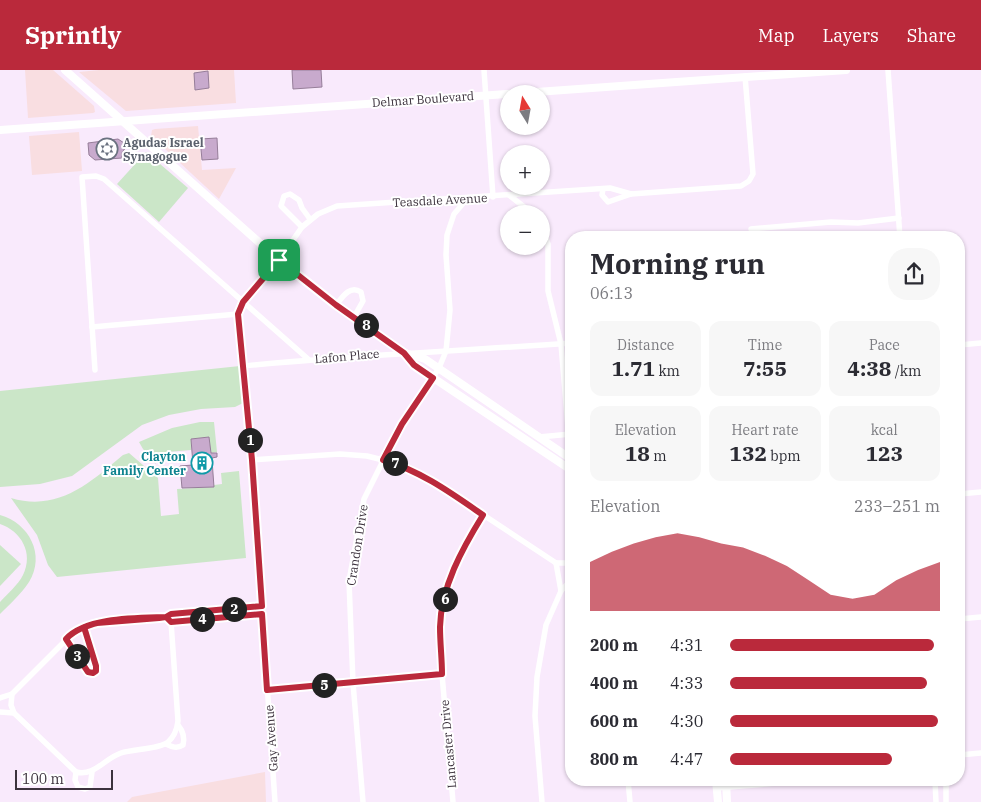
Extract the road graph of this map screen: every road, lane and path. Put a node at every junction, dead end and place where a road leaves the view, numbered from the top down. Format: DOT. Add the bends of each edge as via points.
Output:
graph roads {
  1 [pos="65,70"];
  2 [pos="484,70"];
  3 [pos="846,70"];
  4 [pos="888,70"];
  5 [pos="745,76"];
  6 [pos="487,95"];
  7 [pos="122,121"];
  8 [pos="0,130"];
  9 [pos="603,189"];
  10 [pos="550,192"];
  11 [pos="631,194"];
  12 [pos="509,195"];
  13 [pos="493,197"];
  14 [pos="467,199"];
  15 [pos="522,205"];
  16 [pos="899,218"];
  17 [pos="310,219"];
  18 [pos="302,227"];
  19 [pos="751,229"];
  20 [pos="900,231"];
  21 [pos="548,255"];
  22 [pos="279,260"];
  23 [pos="243,302"];
  24 [pos="336,305"];
  25 [pos="238,314"];
  26 [pos="354,317"];
  27 [pos="92,327"];
  28 [pos="981,343"];
  29 [pos="561,344"];
  30 [pos="565,344"];
  31 [pos="965,345"];
  32 [pos="446,351"];
  33 [pos="404,353"];
  34 [pos="308,359"];
  35 [pos="243,366"];
  36 [pos="439,368"];
  37 [pos="95,370"];
  38 [pos="433,378"];
  39 [pos="565,384"];
  40 [pos="565,434"];
  41 [pos="538,437"];
  42 [pos="565,455"];
  43 [pos="252,460"];
  44 [pos="383,460"];
  45 [pos="565,466"];
  46 [pos="981,492"];
  47 [pos="965,493"];
  48 [pos="483,515"];
  49 [pos="565,563"];
  50 [pos="556,564"];
  51 [pos="565,587"];
  52 [pos="561,591"];
  53 [pos="262,606"];
  54 [pos="186,613"];
  55 [pos="262,614"];
  56 [pos="166,617"];
  57 [pos="981,617"];
  58 [pos="965,618"];
  59 [pos="187,620"];
  60 [pos="171,622"];
  61 [pos="84,627"];
  62 [pos="66,639"];
  63 [pos="442,674"];
  64 [pos="354,683"];
  65 [pos="267,690"];
  66 [pos="12,694"];
  67 [pos="0,698"];
  68 [pos="0,712"];
  69 [pos="14,713"];
  70 [pos="178,725"];
  71 [pos="166,744"];
  72 [pos="981,753"];
  73 [pos="965,754"];
  74 [pos="76,772"];
  75 [pos="92,772"];
  76 [pos="629,786"];
  77 [pos="717,786"];
  78 [pos="726,786"];
  79 [pos="935,786"];
  80 [pos="946,786"];
  81 [pos="276,802"];
  82 [pos="363,802"];
  83 [pos="452,802"];
  84 [pos="542,802"];
  85 [pos="630,802"];
  86 [pos="718,802"];
  87 [pos="727,802"];
  88 [pos="936,802"];
  89 [pos="946,802"];
  1 -- 7 [label="street"];
  2 -- 6 [label="street"];
  3 -- 5 [label="street, Delmar Boulevard"];
  4 -- 16 [label="street"];
  5 -- 6 [label="street, Delmar Boulevard"];
  5 -- 11 [label="street, Teasdale Avenue" via="753,174 749,180 741,186"];
  6 -- 7 [label="street, Delmar Boulevard"];
  6 -- 13 [label="street"];
  7 -- 8 [label="street, Delmar Boulevard"];
  7 -- 22 [label="street"];
  9 -- 10 [label="street, Teasdale Avenue"];
  9 -- 11 [label="street, Teasdale Avenue"];
  9 -- 11 [label="street, Teasdale Avenue" via="602,196 608,202"];
  12 -- 13 [label="street, Teasdale Avenue"];
  12 -- 15 [label="street"];
  13 -- 14 [label="street, Teasdale Avenue"];
  14 -- 17 [label="street, Teasdale Avenue" via="337,206"];
  14 -- 32 [label="street, Crandon Drive" via="454,214 447,235 450,310"];
  16 -- 19 [label="street"];
  16 -- 20 [label="street"];
  17 -- 18 [label="street, Teasdale Avenue"];
  17 -- 18 [label="street" via="299,200 290,194 284,196 281,206"];
  18 -- 22 [label="street, Teasdale Avenue"];
  21 -- 29 [label="street" via="549,298"];
  22 -- 23 [label="street, Teasdale Avenue"];
  22 -- 24 [label="street"];
  23 -- 25 [label="street, Teasdale Avenue"];
  23 -- 27 [label="street" via="104,179 82,177"];
  23 -- 34 [label="street"];
  24 -- 26 [label="street"];
  24 -- 26 [label="street" via="350,290 361,292 363,301"];
  25 -- 27 [label="street"];
  25 -- 35 [label="street, Gay Avenue"];
  26 -- 33 [label="street"];
  27 -- 37 [label="street"];
  28 -- 31 [label="street"];
  29 -- 30 [label="street, Lafon Place"];
  29 -- 32 [label="street, Lafon Place"];
  29 -- 39 [label="street"];
  32 -- 33 [label="street, Lafon Place"];
  32 -- 36 [label="street, Crandon Drive"];
  33 -- 34 [label="street, Lafon Place"];
  33 -- 36 [label="street" via="424,358"];
  33 -- 38 [label="street" via="414,365"];
  34 -- 35 [label="street, Lafon Place"];
  35 -- 43 [label="street, Gay Avenue"];
  36 -- 38 [label="street, Crandon Drive"];
  36 -- 41 [label="street"];
  38 -- 44 [label="street, Crandon Drive" via="402,424"];
  38 -- 45 [label="street"];
  40 -- 41 [label="street"];
  41 -- 42 [label="street"];
  43 -- 44 [label="street" via="340,454"];
  43 -- 53 [label="street, Gay Avenue"];
  44 -- 48 [label="street" via="426,478"];
  44 -- 64 [label="street, Crandon Drive" via="364,499 349,581"];
  46 -- 47 [label="street"];
  48 -- 50 [label="street"];
  48 -- 63 [label="street, Lancaster Drive" via="458,560 445,600 440,626"];
  49 -- 50 [label="street"];
  50 -- 52 [label="street"];
  51 -- 52 [label="street"];
  52 -- 84 [label="street" via="546,625 538,677 536,716"];
  53 -- 54 [label="street"];
  53 -- 55 [label="street, Gay Avenue"];
  54 -- 56 [label="street"];
  54 -- 59 [label="street" via="184,618"];
  55 -- 59 [label="street"];
  55 -- 65 [label="street, Gay Avenue"];
  56 -- 60 [label="street"];
  56 -- 61 [label="street"];
  57 -- 58 [label="street"];
  59 -- 60 [label="street"];
  60 -- 70 [label="street"];
  61 -- 62 [label="street"];
  61 -- 62 [label="street" via="96,666 93,673 88,672"];
  62 -- 66 [label="street"];
  63 -- 64 [label="street"];
  63 -- 83 [label="street, Lancaster Drive"];
  64 -- 65 [label="street"];
  64 -- 82 [label="street, Crandon Drive"];
  65 -- 81 [label="street, Gay Avenue"];
  66 -- 67 [label="street"];
  66 -- 69 [label="street"];
  68 -- 69 [label="street"];
  69 -- 74 [label="street"];
  70 -- 71 [label="street"];
  70 -- 71 [label="street" via="185,740 183,745 180,748"];
  71 -- 75 [label="street" via="123,752"];
  72 -- 73 [label="street"];
  74 -- 75 [label="street"];
  74 -- 75 [label="street" via="78,787 85,789 90,787"];
  76 -- 85 [label="street"];
  77 -- 86 [label="street"];
  78 -- 87 [label="street"];
  79 -- 88 [label="street"];
  80 -- 89 [label="street"];
}
